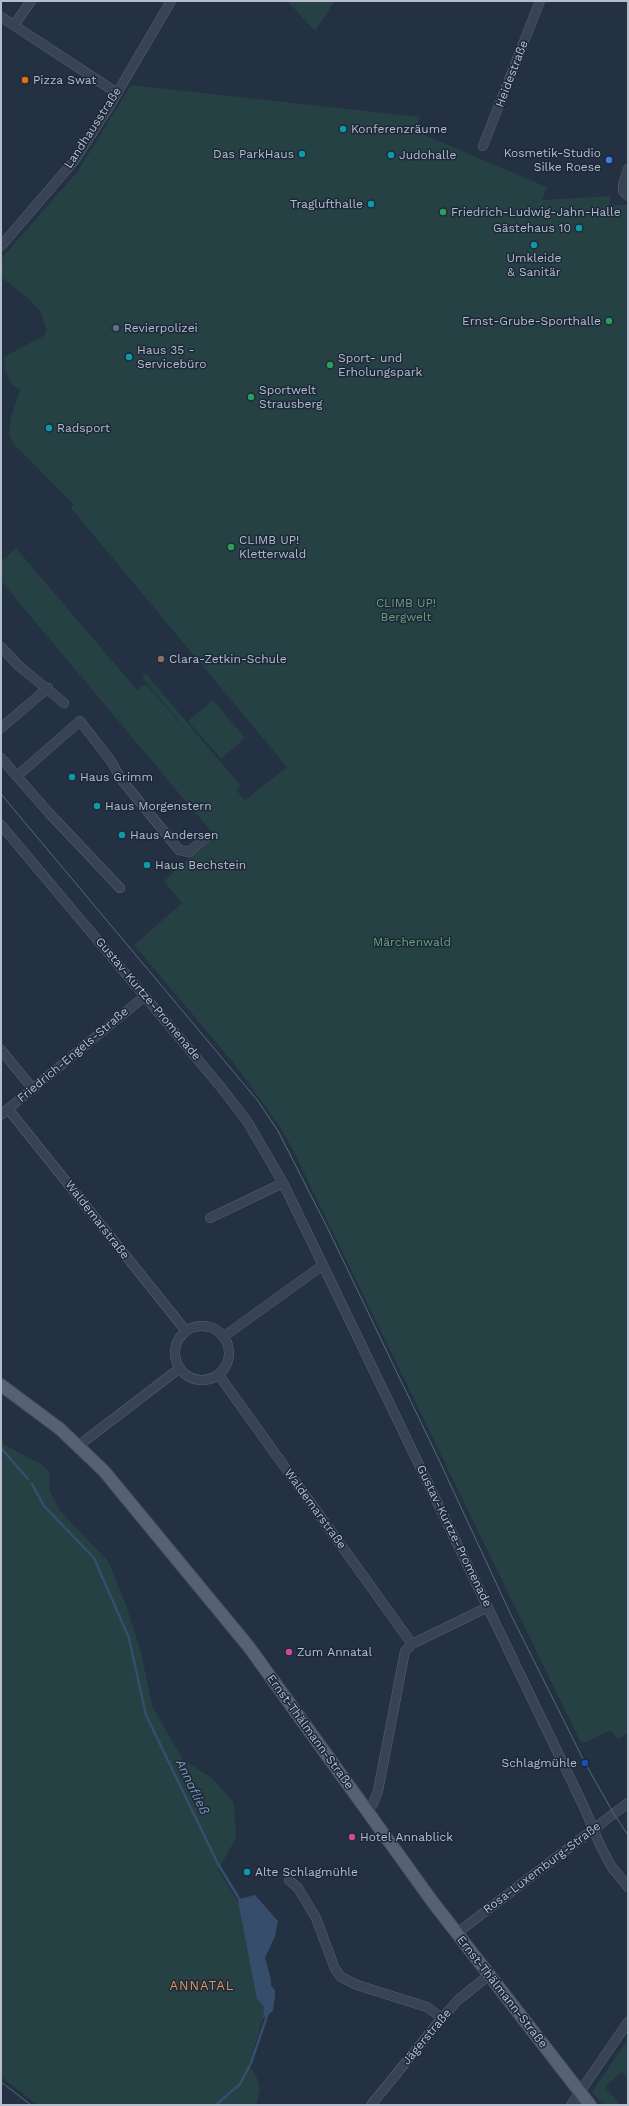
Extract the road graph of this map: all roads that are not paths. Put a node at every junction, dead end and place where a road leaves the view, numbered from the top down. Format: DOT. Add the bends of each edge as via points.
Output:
graph roads {
  1 [pos="31,1"];
  2 [pos="171,1"];
  3 [pos="540,1"];
  4 [pos="1,17"];
  5 [pos="14,25"];
  6 [pos="117,93"];
  7 [pos="483,146"];
  8 [pos="628,169"];
  9 [pos="626,193"];
  10 [pos="1,246"];
  11 [pos="1,647"];
  12 [pos="48,688"];
  13 [pos="64,703"];
  14 [pos="1,728"];
  15 [pos="1,758"];
  16 [pos="17,776"];
  17 [pos="2,829"];
  18 [pos="205,838"];
  19 [pos="120,888"];
  20 [pos="145,996"];
  21 [pos="1,1050"];
  22 [pos="33,1089"];
  23 [pos="5,1112"];
  24 [pos="283,1183"];
  25 [pos="210,1218"];
  26 [pos="323,1265"];
  27 [pos="186,1331"];
  28 [pos="223,1337"];
  29 [pos="180,1368"];
  30 [pos="218,1374"];
  31 [pos="1,1385"];
  32 [pos="78,1446"];
  33 [pos="488,1607"];
  34 [pos="412,1644"];
  35 [pos="628,1803"];
  36 [pos="366,1810"];
  37 [pos="594,1830"];
  38 [pos="289,1880"];
  39 [pos="628,1887"];
  40 [pos="457,1933"];
  41 [pos="489,1975"];
  42 [pos="442,2018"];
  43 [pos="628,2022"];
  44 [pos="580,2093"];
  45 [pos="371,2105"];
  46 [pos="571,2105"];
  47 [pos="590,2105"];
  1 -- 5 [label="street"];
  2 -- 6 [label="street, Landhausstraße"];
  3 -- 7 [label="street, Heidestraße"];
  4 -- 5 [label="street"];
  5 -- 6 [label="street"];
  6 -- 10 [label="street, Landhausstraße" via="74,161"];
  8 -- 9 [label="street" via="623,184"];
  11 -- 12 [label="street" via="18,666"];
  12 -- 13 [label="street"];
  12 -- 14 [label="street"];
  15 -- 16 [label="street"];
  16 -- 18 [label="street" via="80,721 111,761 121,779 179,850 189,852"];
  16 -- 19 [label="street" via="48,813"];
  17 -- 20 [label="street, Gustav-Kurtze-Promenade"];
  20 -- 22 [label="street, Friedrich-Engels-Straße"];
  20 -- 24 [label="street, Gustav-Kurtze-Promenade" via="247,1121"];
  21 -- 22 [label="street"];
  22 -- 23 [label="street, Friedrich-Engels-Straße"];
  23 -- 27 [label="street, Waldemarstraße"];
  24 -- 25 [label="street"];
  24 -- 26 [label="street, Gustav-Kurtze-Promenade"];
  26 -- 28 [label="street"];
  26 -- 33 [label="street, Gustav-Kurtze-Promenade"];
  27 -- 28 [label="street" via="204,1326 215,1329"];
  27 -- 29 [label="street" via="177,1344 176,1356"];
  28 -- 30 [label="street" via="229,1352 228,1360"];
  29 -- 30 [label="street" via="197,1379 210,1378"];
  29 -- 32 [label="street"];
  30 -- 34 [label="street, Waldemarstraße"];
  31 -- 32 [label="main road, Ernst-Thälmann-Straße" via="56,1426"];
  32 -- 36 [label="main road, Ernst-Thälmann-Straße" via="104,1471 249,1647"];
  33 -- 34 [label="street"];
  33 -- 37 [label="street, Gustav-Kurtze-Promenade"];
  34 -- 36 [label="street" via="403,1656 378,1791 373,1804"];
  35 -- 37 [label="street, Rosa-Luxemburg-Straße"];
  36 -- 40 [label="main road, Ernst-Thälmann-Straße"];
  37 -- 39 [label="street, Gustav-Kurtze-Promenade" via="611,1866"];
  37 -- 40 [label="street, Rosa-Luxemburg-Straße"];
  38 -- 42 [label="street" via="298,1888 316,1918 335,1969 341,1977 427,2007"];
  40 -- 41 [label="main road, Ernst-Thälmann-Straße"];
  41 -- 42 [label="street, Jägerstraße" via="458,2000"];
  41 -- 44 [label="main road, Ernst-Thälmann-Straße"];
  42 -- 45 [label="street, Jägerstraße"];
  43 -- 44 [label="street"];
  44 -- 46 [label="street"];
  44 -- 47 [label="main road, Ernst-Thälmann-Straße"];
}
